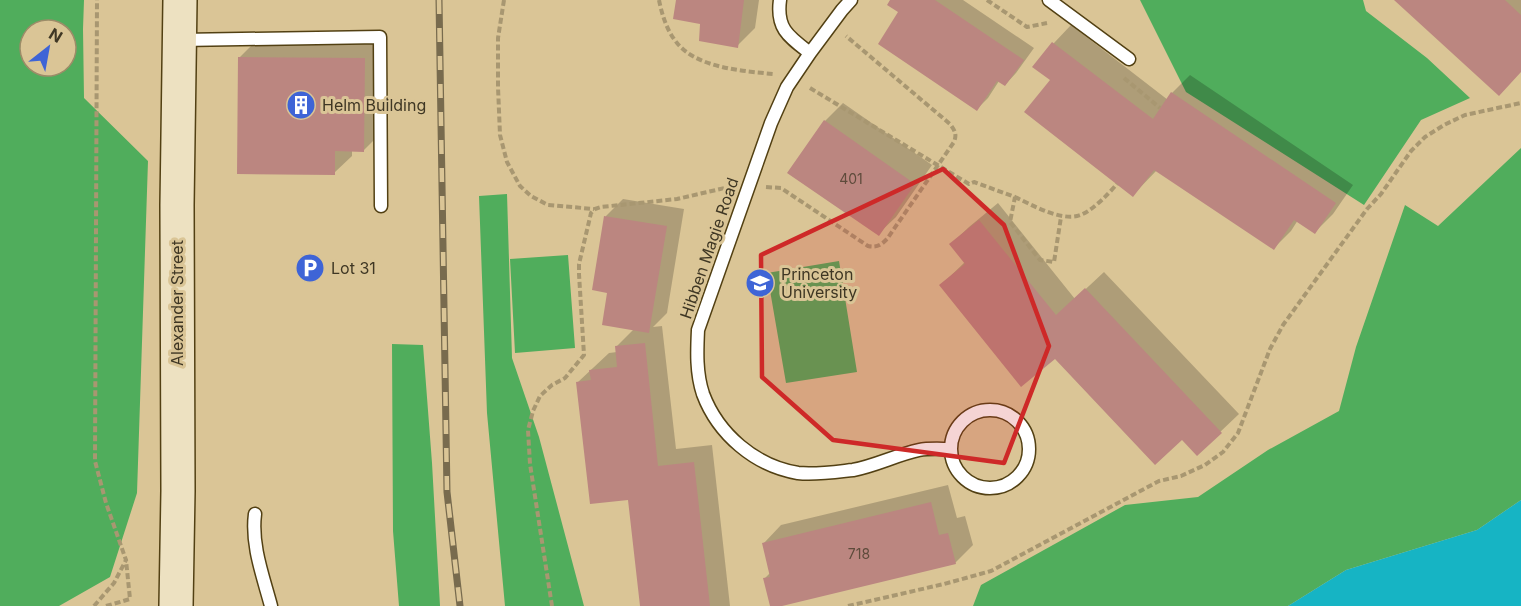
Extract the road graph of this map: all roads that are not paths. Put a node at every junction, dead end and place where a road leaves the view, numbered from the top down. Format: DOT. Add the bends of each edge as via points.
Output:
graph roads {
  1 [pos="180,0"];
  2 [pos="780,0"];
  3 [pos="851,0"];
  4 [pos="1049,0"];
  5 [pos="179,40"];
  6 [pos="810,53"];
  7 [pos="1130,59"];
  8 [pos="381,206"];
  9 [pos="951,449"];
  10 [pos="255,514"];
  11 [pos="176,606"];
  12 [pos="271,606"];
  1 -- 5 [label="main road, Alexander Street"];
  2 -- 6 [label="lane" via="780,22 790,38"];
  3 -- 6 [label="lane, Hibben Magie Road"];
  4 -- 7 [label="lane"];
  5 -- 8 [label="lane" via="380,37"];
  5 -- 11 [label="main road, Alexander Street"];
  6 -- 9 [label="lane, Hibben Magie Road" via="787,87 771,123 698,330 697,363 703,393 717,421 741,448 770,465 798,473 855,469 920,450"];
  9 -- 9 [label="lane" via="959,473 969,482 994,488 1017,477 1029,453 1020,424 992,410 968,416 953,436"];
  10 -- 12 [label="lane" via="253,528"];
}
